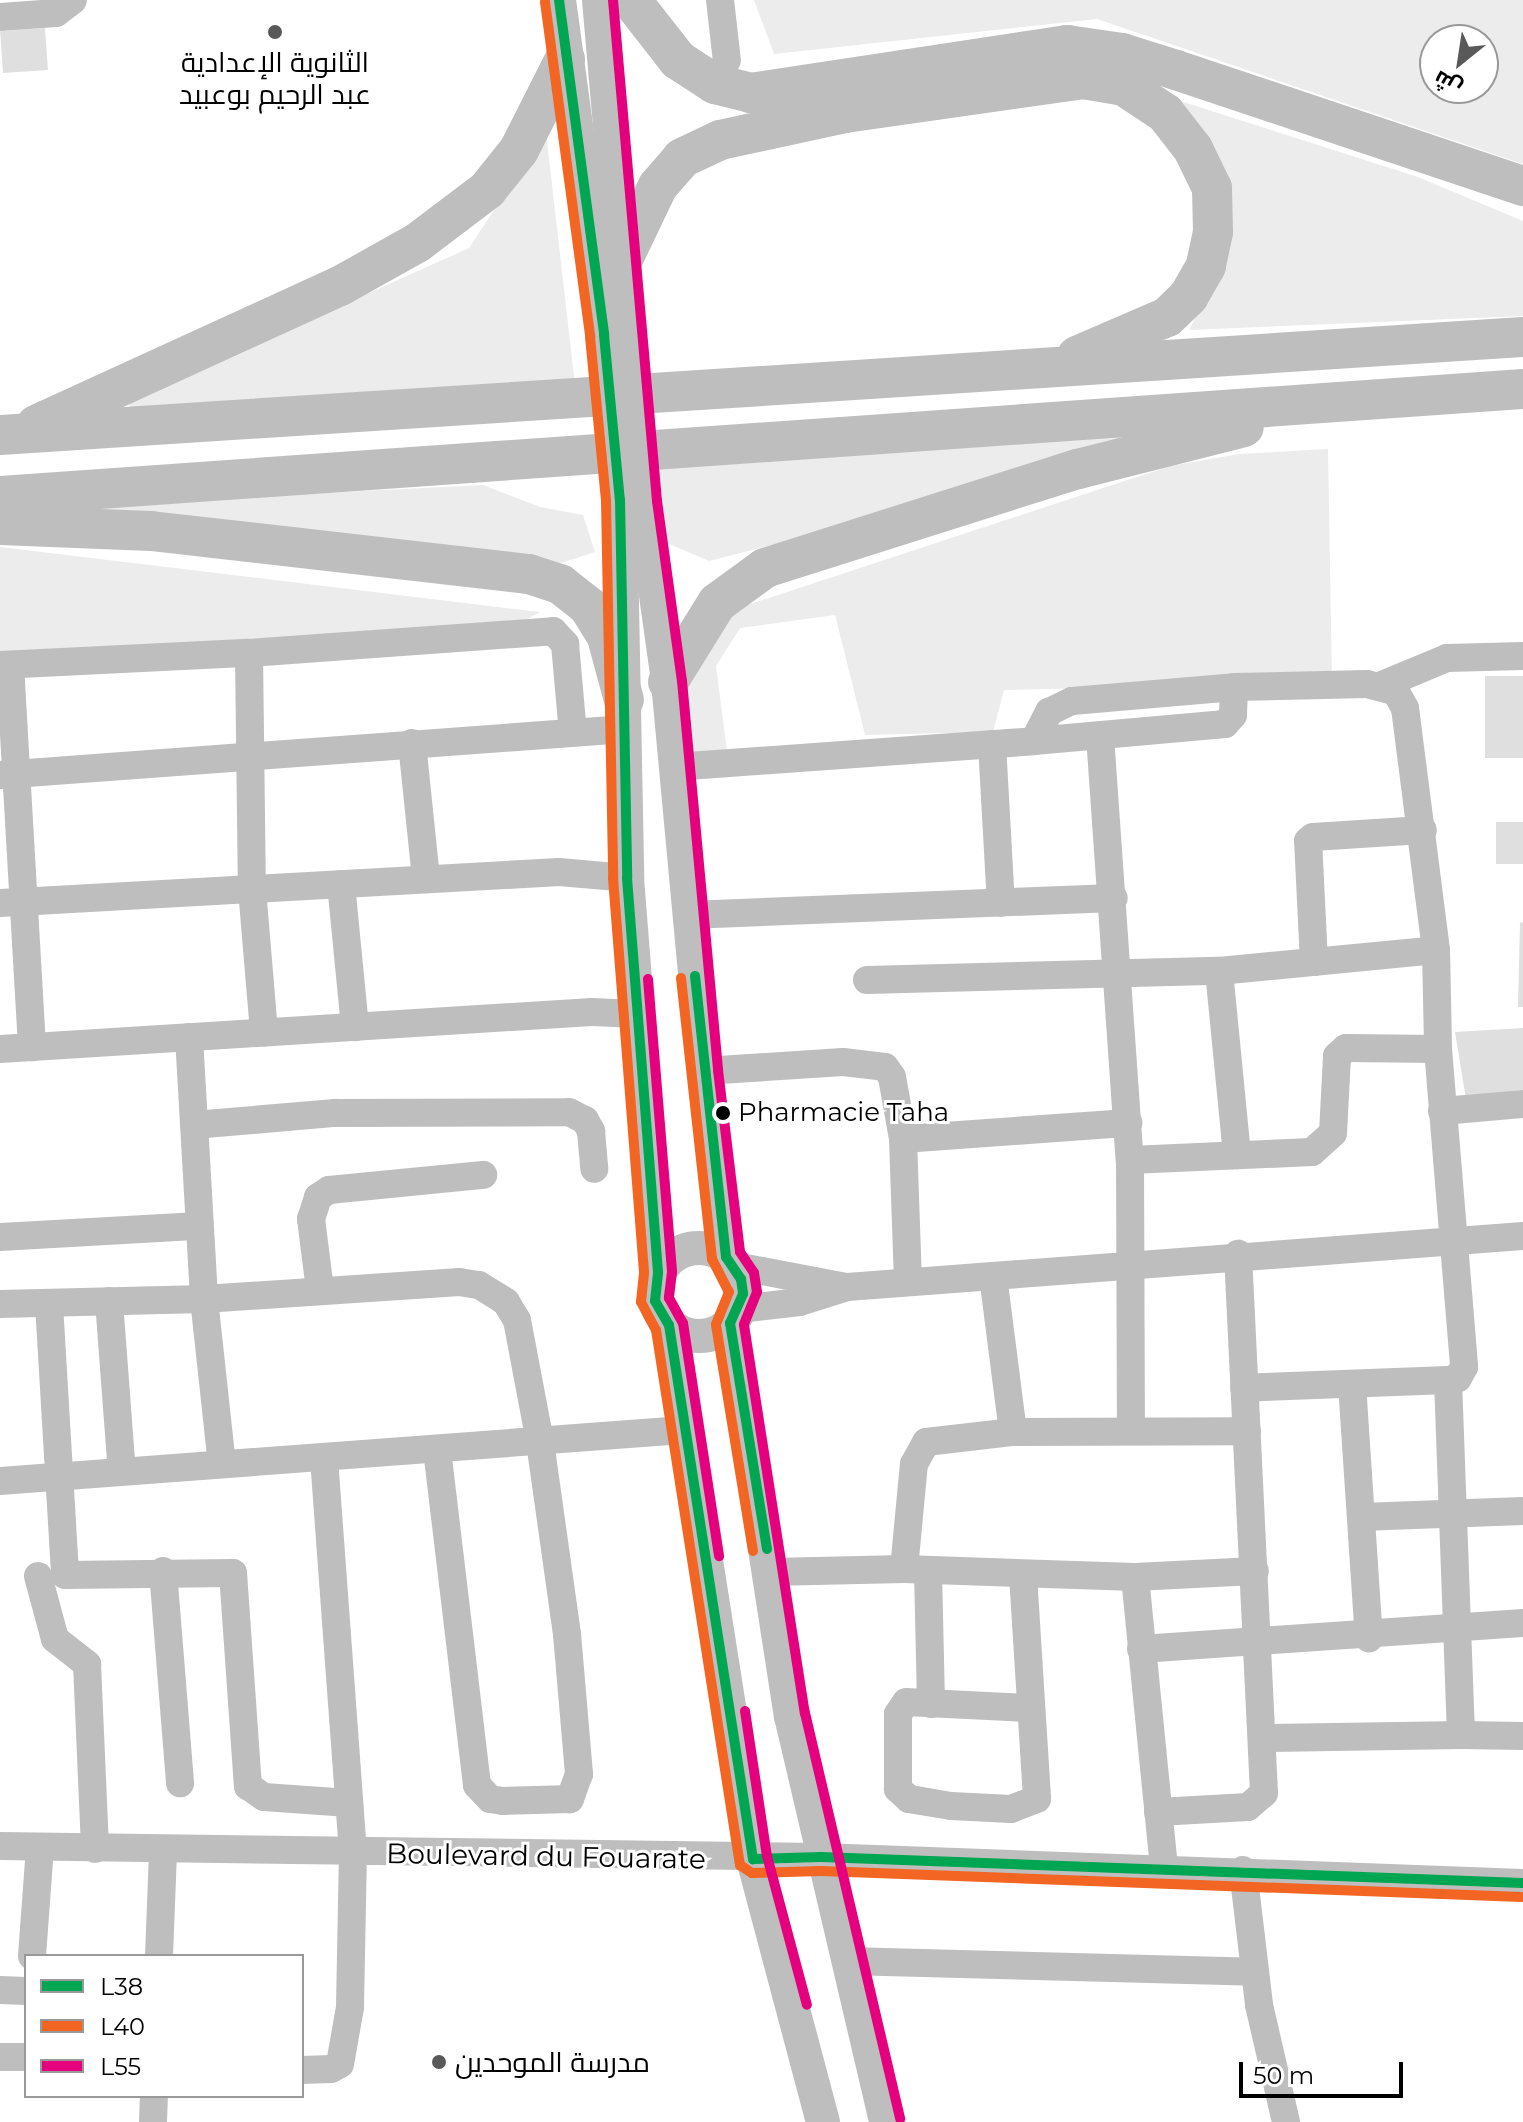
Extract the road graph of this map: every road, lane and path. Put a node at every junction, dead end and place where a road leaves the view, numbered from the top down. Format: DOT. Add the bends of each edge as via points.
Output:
graph roads {
  1 [pos="73,0"];
  2 [pos="559,0"];
  3 [pos="599,0"];
  4 [pos="631,0"];
  5 [pos="720,0"];
  6 [pos="0,17"];
  7 [pos="565,59"];
  8 [pos="727,61"];
  9 [pos="1523,186"];
  10 [pos="622,261"];
  11 [pos="616,334"];
  12 [pos="1523,337"];
  13 [pos="1049,368"];
  14 [pos="1523,389"];
  15 [pos="1413,397"];
  16 [pos="10,434"];
  17 [pos="0,496"];
  18 [pos="631,501"];
  19 [pos="0,525"];
  20 [pos="249,653"];
  21 [pos="1523,656"];
  22 [pos="5,665"];
  23 [pos="668,682"];
  24 [pos="1382,685"];
  25 [pos="1234,687"];
  26 [pos="625,714"];
  27 [pos="573,733"];
  28 [pos="1100,736"];
  29 [pos="1034,741"];
  30 [pos="412,743"];
  31 [pos="992,744"];
  32 [pos="251,753"];
  33 [pos="674,767"];
  34 [pos="9,774"];
  35 [pos="1423,830"];
  36 [pos="627,878"];
  37 [pos="426,879"];
  38 [pos="341,884"];
  39 [pos="252,889"];
  40 [pos="1114,898"];
  41 [pos="13,902"];
  42 [pos="1001,903"];
  43 [pos="689,915"];
  44 [pos="1436,950"];
  45 [pos="1314,962"];
  46 [pos="1116,970"];
  47 [pos="1219,971"];
  48 [pos="867,980"];
  49 [pos="637,1014"];
  50 [pos="355,1027"];
  51 [pos="264,1032"];
  52 [pos="189,1037"];
  53 [pos="32,1047"];
  54 [pos="0,1049"];
  55 [pos="1438,1049"];
  56 [pos="704,1071"];
  57 [pos="1523,1104"];
  58 [pos="1442,1111"];
  59 [pos="1128,1123"];
  60 [pos="194,1125"];
  61 [pos="903,1139"];
  62 [pos="1237,1155"];
  63 [pos="1130,1160"];
  64 [pos="594,1169"];
  65 [pos="483,1175"];
  66 [pos="199,1226"];
  67 [pos="1523,1236"];
  68 [pos="0,1237"];
  69 [pos="1452,1242"];
  70 [pos="1238,1254"];
  71 [pos="731,1261"];
  72 [pos="1127,1262"];
  73 [pos="658,1273"];
  74 [pos="993,1276"];
  75 [pos="908,1282"];
  76 [pos="847,1287"];
  77 [pos="320,1290"];
  78 [pos="204,1299"];
  79 [pos="109,1301"];
  80 [pos="0,1304"];
  81 [pos="49,1304"];
  82 [pos="735,1316"];
  83 [pos="669,1325"];
  84 [pos="1448,1380"];
  85 [pos="1352,1384"];
  86 [pos="1244,1388"];
  87 [pos="1131,1429"];
  88 [pos="683,1430"];
  89 [pos="1247,1431"];
  90 [pos="1013,1432"];
  91 [pos="540,1442"];
  92 [pos="437,1451"];
  93 [pos="324,1460"];
  94 [pos="222,1464"];
  95 [pos="122,1472"];
  96 [pos="60,1478"];
  97 [pos="0,1481"];
  98 [pos="1454,1511"];
  99 [pos="1523,1511"];
  100 [pos="1361,1517"];
  101 [pos="916,1570"];
  102 [pos="163,1571"];
  103 [pos="1255,1571"];
  104 [pos="771,1572"];
  105 [pos="1023,1575"];
  106 [pos="38,1576"];
  107 [pos="1135,1577"];
  108 [pos="1523,1623"];
  109 [pos="1454,1632"];
  110 [pos="1259,1637"];
  111 [pos="1369,1638"];
  112 [pos="1141,1649"];
  113 [pos="931,1704"];
  114 [pos="1029,1708"];
  115 [pos="1461,1735"];
  116 [pos="1523,1736"];
  117 [pos="1264,1738"];
  118 [pos="180,1783"];
  119 [pos="349,1803"];
  120 [pos="1158,1812"];
  121 [pos="0,1846"];
  122 [pos="40,1848"];
  123 [pos="95,1849"];
  124 [pos="163,1850"];
  125 [pos="353,1853"];
  126 [pos="821,1857"];
  127 [pos="753,1859"];
  128 [pos="1164,1868"];
  129 [pos="1243,1870"];
  130 [pos="1523,1883"];
  131 [pos="32,1954"];
  132 [pos="159,1954"];
  133 [pos="846,1961"];
  134 [pos="1254,1972"];
  135 [pos="0,1990"];
  136 [pos="24,1991"];
  137 [pos="0,2057"];
  138 [pos="24,2057"];
  139 [pos="304,2070"];
  140 [pos="154,2098"];
  141 [pos="153,2122"];
  142 [pos="823,2122"];
  143 [pos="886,2122"];
  144 [pos="1286,2122"];
  1 -- 6 [label="street" via="56,13"];
  2 -- 7 [label="main road"];
  3 -- 10 [label="main road"];
  4 -- 9 [label="highway" via="678,60 715,84 750,93 1067,45 1122,53"];
  5 -- 8 [label="street"];
  7 -- 11 [label="main road"];
  7 -- 16 [label="highway" via="519,150 487,190 417,243 340,286"];
  10 -- 11 [label="main road"];
  10 -- 13 [label="highway" via="658,186 682,158 720,140 845,113 1083,79 1124,86 1165,113 1193,149 1212,188 1213,232 1206,266 1189,296 1167,317"];
  11 -- 18 [label="main road"];
  12 -- 13 [label="highway"];
  13 -- 16 [label="highway"];
  14 -- 15 [label="highway"];
  15 -- 17 [label="highway"];
  15 -- 23 [label="highway" via="1247,426 1120,458 765,568 717,603"];
  18 -- 23 [label="main road"];
  18 -- 26 [label="main road"];
  19 -- 26 [label="highway" via="151,531 529,574 560,584 588,606 607,637"];
  20 -- 22 [label="street"];
  20 -- 27 [label="street" via="553,631 565,644"];
  20 -- 32 [label="street"];
  21 -- 24 [label="street" via="1447,658"];
  22 -- 34 [label="street"];
  23 -- 33 [label="main road"];
  24 -- 25 [label="street"];
  24 -- 35 [label="street" via="1396,692 1405,708"];
  25 -- 28 [label="street" via="1233,715 1225,724"];
  25 -- 29 [label="street" via="1072,701 1049,712"];
  26 -- 27 [label="street"];
  26 -- 36 [label="main road"];
  27 -- 30 [label="street"];
  28 -- 29 [label="street"];
  28 -- 40 [label="street"];
  29 -- 31 [label="street"];
  30 -- 32 [label="street"];
  30 -- 37 [label="street"];
  31 -- 33 [label="street"];
  31 -- 42 [label="street"];
  32 -- 34 [label="street"];
  32 -- 39 [label="street"];
  33 -- 43 [label="main road"];
  34 -- 41 [label="street"];
  35 -- 44 [label="street"];
  35 -- 45 [label="street" via="1308,841"];
  36 -- 37 [label="street" via="559,872"];
  36 -- 49 [label="main road"];
  37 -- 38 [label="street"];
  38 -- 39 [label="street"];
  38 -- 50 [label="street"];
  39 -- 41 [label="street"];
  39 -- 51 [label="street"];
  40 -- 42 [label="street"];
  40 -- 46 [label="street"];
  41 -- 53 [label="street"];
  42 -- 43 [label="street"];
  43 -- 56 [label="main road"];
  44 -- 45 [label="street"];
  44 -- 55 [label="street"];
  45 -- 47 [label="street"];
  46 -- 47 [label="street"];
  46 -- 48 [label="street"];
  46 -- 59 [label="street"];
  47 -- 62 [label="street"];
  49 -- 50 [label="street" via="592,1012"];
  49 -- 73 [label="main road"];
  50 -- 51 [label="street"];
  51 -- 52 [label="street"];
  52 -- 53 [label="street"];
  52 -- 60 [label="street"];
  53 -- 54 [label="street"];
  55 -- 58 [label="street"];
  55 -- 62 [label="street" via="1346,1048 1334,1066 1333,1133 1326,1145 1312,1152"];
  56 -- 61 [label="street" via="843,1062 885,1067 892,1077"];
  56 -- 71 [label="main road"];
  57 -- 58 [label="street"];
  58 -- 69 [label="street"];
  59 -- 61 [label="street"];
  59 -- 63 [label="street"];
  60 -- 64 [label="street" via="335,1113 569,1112 585,1120 591,1131"];
  60 -- 66 [label="street"];
  61 -- 75 [label="street"];
  62 -- 63 [label="street"];
  63 -- 72 [label="street"];
  65 -- 77 [label="street" via="329,1190 318,1197 311,1219"];
  66 -- 68 [label="street"];
  66 -- 78 [label="street"];
  67 -- 69 [label="street"];
  69 -- 70 [label="street"];
  69 -- 84 [label="street" via="1465,1355 1462,1374"];
  70 -- 72 [label="street"];
  70 -- 86 [label="street"];
  71 -- 73 [label="main road" via="696,1247 667,1260"];
  71 -- 76 [label="street"];
  71 -- 82 [label="main road" via="741,1279"];
  72 -- 74 [label="street"];
  72 -- 87 [label="street"];
  73 -- 83 [label="main road" via="655,1301"];
  74 -- 75 [label="street"];
  74 -- 90 [label="street"];
  75 -- 76 [label="street"];
  76 -- 82 [label="street"];
  77 -- 78 [label="street"];
  77 -- 91 [label="street" via="459,1282 494,1293 517,1320"];
  78 -- 79 [label="street"];
  78 -- 94 [label="street"];
  79 -- 81 [label="street"];
  79 -- 95 [label="street"];
  80 -- 81 [label="street"];
  81 -- 96 [label="street"];
  82 -- 83 [label="main road" via="700,1336"];
  82 -- 104 [label="main road"];
  83 -- 88 [label="main road"];
  84 -- 85 [label="street"];
  84 -- 98 [label="street"];
  85 -- 86 [label="street"];
  85 -- 100 [label="street"];
  86 -- 89 [label="street"];
  87 -- 89 [label="street"];
  87 -- 90 [label="street"];
  88 -- 91 [label="street"];
  88 -- 127 [label="main road"];
  89 -- 103 [label="street"];
  90 -- 101 [label="street" via="941,1437 918,1451"];
  91 -- 92 [label="street"];
  91 -- 92 [label="street" via="579,1774 575,1794 561,1802 490,1799 477,1785"];
  92 -- 93 [label="street"];
  93 -- 94 [label="street"];
  93 -- 119 [label="street"];
  94 -- 95 [label="street"];
  95 -- 96 [label="street"];
  96 -- 97 [label="street"];
  96 -- 102 [label="street" via="65,1575"];
  98 -- 99 [label="street"];
  98 -- 100 [label="street"];
  98 -- 109 [label="street"];
  100 -- 111 [label="street"];
  101 -- 104 [label="street"];
  101 -- 105 [label="street"];
  101 -- 113 [label="street"];
  102 -- 118 [label="street"];
  102 -- 119 [label="street" via="223,1570 236,1577 252,1791 264,1797"];
  103 -- 107 [label="street"];
  103 -- 110 [label="street"];
  104 -- 126 [label="main road" via="791,1716"];
  105 -- 107 [label="street"];
  105 -- 114 [label="street"];
  106 -- 123 [label="street" via="55,1639 87,1664"];
  107 -- 112 [label="street"];
  108 -- 109 [label="street"];
  109 -- 111 [label="street"];
  109 -- 115 [label="street"];
  110 -- 111 [label="street"];
  110 -- 112 [label="street"];
  110 -- 117 [label="street"];
  112 -- 120 [label="street"];
  113 -- 114 [label="street"];
  113 -- 114 [label="street" via="906,1702 900,1708 898,1789 909,1799 1011,1809 1028,1805 1039,1791"];
  115 -- 116 [label="street"];
  115 -- 117 [label="street"];
  117 -- 120 [label="street" via="1264,1793 1253,1805"];
  119 -- 125 [label="street"];
  120 -- 128 [label="street"];
  121 -- 122 [label="street, Boulevard du Fouarate"];
  122 -- 123 [label="street, Boulevard du Fouarate"];
  122 -- 131 [label="street"];
  123 -- 124 [label="street, Boulevard du Fouarate"];
  124 -- 125 [label="street, Boulevard du Fouarate"];
  124 -- 132 [label="street"];
  125 -- 127 [label="street, Boulevard du Fouarate"];
  125 -- 139 [label="street" via="346,2050 331,2069"];
  126 -- 127 [label="street, Boulevard du Fouarate"];
  126 -- 128 [label="street, Boulevard du Fouarate"];
  126 -- 133 [label="main road"];
  127 -- 142 [label="main road"];
  128 -- 129 [label="street, Boulevard du Fouarate"];
  129 -- 130 [label="street, Boulevard du Fouarate"];
  129 -- 134 [label="street"];
  133 -- 134 [label="street"];
  133 -- 143 [label="main road"];
  134 -- 144 [label="street"];
  135 -- 136 [label="street"];
  137 -- 138 [label="street"];
  140 -- 141 [label="street"];
}
